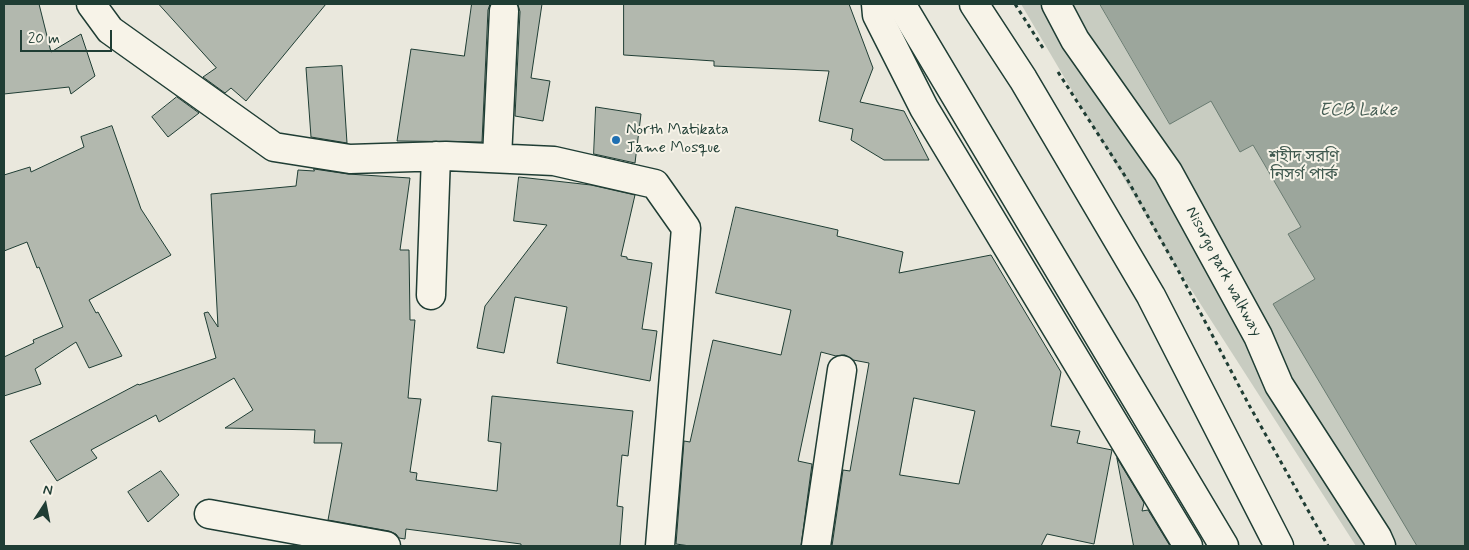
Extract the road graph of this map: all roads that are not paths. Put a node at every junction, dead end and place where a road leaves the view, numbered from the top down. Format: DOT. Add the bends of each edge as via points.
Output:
graph roads {
  1 [pos="91,4"];
  2 [pos="876,4"];
  3 [pos="901,4"];
  4 [pos="974,4"];
  5 [pos="1056,4"];
  6 [pos="504,11"];
  7 [pos="436,156"];
  8 [pos="497,158"];
  9 [pos="432,295"];
  10 [pos="842,370"];
  11 [pos="209,514"];
  12 [pos="386,546"];
  13 [pos="660,546"];
  14 [pos="816,546"];
  15 [pos="1188,546"];
  16 [pos="1224,546"];
  17 [pos="1279,546"];
  18 [pos="1381,546"];
  1 -- 7 [label="street" via="110,30 274,147 350,159"];
  2 -- 15 [label="street" via="877,15 924,108"];
  3 -- 16 [label="street"];
  4 -- 17 [label="street" via="1023,79 1151,296"];
  5 -- 18 [label="street, Nisorgo park walkway" via="1075,40 1168,172 1258,336 1279,385"];
  6 -- 8 [label="street"];
  7 -- 8 [label="street"];
  7 -- 9 [label="street"];
  8 -- 13 [label="street" via="554,161 655,184 686,228"];
  10 -- 14 [label="street"];
  11 -- 12 [label="street"];
}
